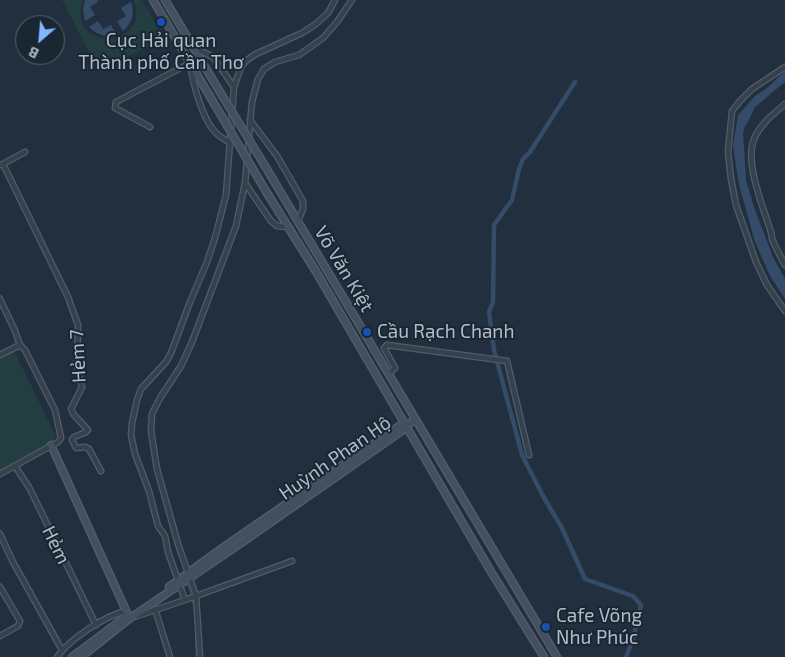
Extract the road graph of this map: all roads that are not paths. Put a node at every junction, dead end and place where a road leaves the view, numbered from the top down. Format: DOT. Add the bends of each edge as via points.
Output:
graph roads {
  1 [pos="153,0"];
  2 [pos="165,0"];
  3 [pos="336,0"];
  4 [pos="352,0"];
  5 [pos="193,47"];
  6 [pos="190,63"];
  7 [pos="785,67"];
  8 [pos="234,87"];
  9 [pos="785,104"];
  10 [pos="250,120"];
  11 [pos="150,126"];
  12 [pos="231,144"];
  13 [pos="25,152"];
  14 [pos="2,164"];
  15 [pos="245,183"];
  16 [pos="298,221"];
  17 [pos="288,227"];
  18 [pos="785,265"];
  19 [pos="0,299"];
  20 [pos="785,311"];
  21 [pos="20,345"];
  22 [pos="0,355"];
  23 [pos="389,374"];
  24 [pos="416,420"];
  25 [pos="405,426"];
  26 [pos="61,438"];
  27 [pos="72,440"];
  28 [pos="51,446"];
  29 [pos="529,455"];
  30 [pos="16,466"];
  31 [pos="101,471"];
  32 [pos="0,474"];
  33 [pos="0,534"];
  34 [pos="292,561"];
  35 [pos="190,575"];
  36 [pos="179,582"];
  37 [pos="0,587"];
  38 [pos="195,596"];
  39 [pos="186,600"];
  40 [pos="154,609"];
  41 [pos="128,615"];
  42 [pos="96,625"];
  43 [pos="0,636"];
  44 [pos="62,650"];
  45 [pos="57,657"];
  46 [pos="72,657"];
  47 [pos="81,657"];
  48 [pos="170,657"];
  49 [pos="200,657"];
  50 [pos="544,657"];
  51 [pos="558,657"];
  1 -- 6 [label="main road, Võ Văn Kiệt"];
  2 -- 5 [label="main road, Võ Văn Kiệt"];
  3 -- 8 [label="street" via="328,13 302,33 247,60 241,66"];
  4 -- 10 [label="street" via="323,38 299,54 278,60 262,71 254,87"];
  5 -- 8 [label="street" via="213,57"];
  5 -- 16 [label="main road, Võ Văn Kiệt, bridge"];
  6 -- 11 [label="street" via="116,102 115,108"];
  6 -- 12 [label="street" via="193,85 202,110 221,137"];
  6 -- 17 [label="main road, Võ Văn Kiệt, bridge"];
  7 -- 20 [label="street" via="752,89 732,111 728,152 736,205 756,262"];
  8 -- 12 [label="street"];
  9 -- 18 [label="street" via="758,131 751,155 757,191 772,239"];
  10 -- 15 [label="street"];
  10 -- 16 [label="street" via="280,160 303,201"];
  12 -- 36 [label="street" via="224,208 207,262 171,353 141,389 132,423 135,454"];
  13 -- 14 [label="street"];
  14 -- 27 [label="street, Hẻm 7" via="68,297 78,325 77,366 82,387 71,409 88,430"];
  15 -- 17 [label="street" via="271,221 277,226"];
  15 -- 35 [label="street" via="236,226 214,287 184,360 160,398 152,418 156,470"];
  16 -- 23 [label="main road, Võ Văn Kiệt"];
  17 -- 25 [label="main road, Võ Văn Kiệt"];
  19 -- 21 [label="street"];
  21 -- 22 [label="street"];
  21 -- 26 [label="street" via="55,410"];
  23 -- 24 [label="main road, Võ Văn Kiệt"];
  23 -- 29 [label="street" via="394,368 384,348 387,345 505,360 509,364"];
  24 -- 25 [label="main road, Huỳnh Phan Hộ"];
  24 -- 51 [label="main road, Võ Văn Kiệt"];
  25 -- 35 [label="main road, Huỳnh Phan Hộ" via="404,430"];
  25 -- 50 [label="main road, Võ Văn Kiệt"];
  26 -- 27 [label="street"];
  26 -- 28 [label="street"];
  27 -- 31 [label="street" via="76,448 89,449"];
  28 -- 30 [label="street"];
  28 -- 41 [label="main road"];
  30 -- 32 [label="street"];
  30 -- 42 [label="street, Hẻm"];
  33 -- 44 [label="street"];
  34 -- 38 [label="street"];
  35 -- 36 [label="main road, Huỳnh Phan Hộ"];
  35 -- 38 [label="street"];
  36 -- 39 [label="street"];
  36 -- 41 [label="main road, Huỳnh Phan Hộ"];
  37 -- 43 [label="street" via="20,620 18,626"];
  38 -- 39 [label="street"];
  38 -- 49 [label="street"];
  39 -- 40 [label="street"];
  40 -- 41 [label="street"];
  40 -- 48 [label="street"];
  41 -- 42 [label="street" via="117,613"];
  41 -- 46 [label="main road, Huỳnh Phan Hộ"];
  41 -- 47 [label="main road, Huỳnh Phan Hộ"];
  42 -- 44 [label="street"];
  44 -- 45 [label="street"];
}
